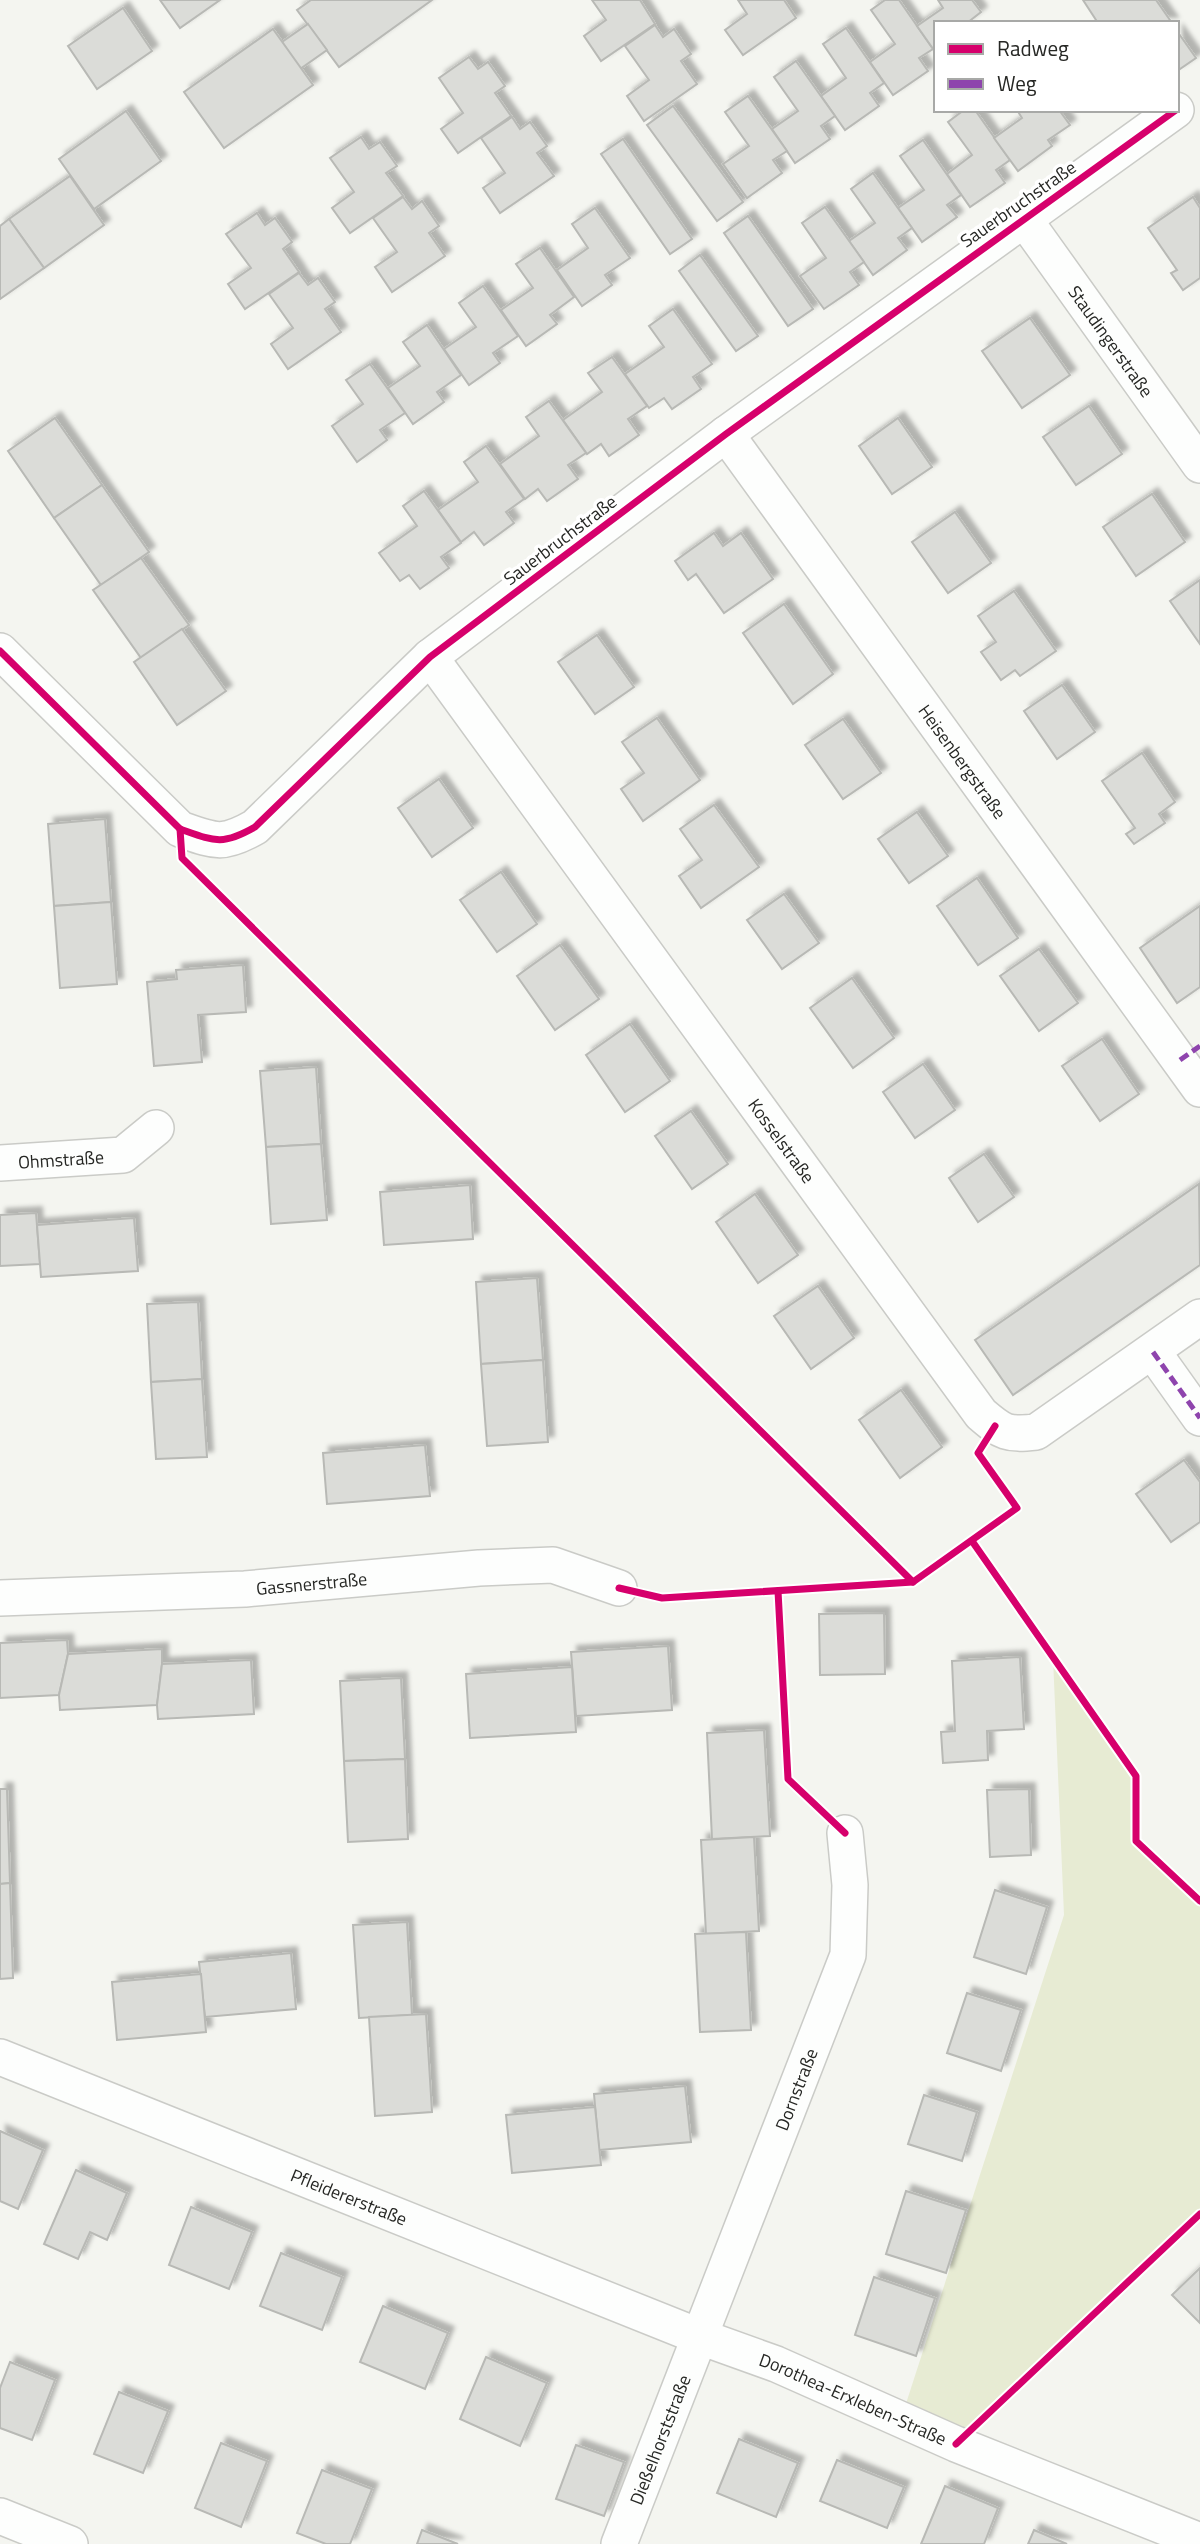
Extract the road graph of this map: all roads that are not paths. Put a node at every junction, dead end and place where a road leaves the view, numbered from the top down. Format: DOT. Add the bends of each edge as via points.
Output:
graph roads {
  1 [pos="1200,93"];
  2 [pos="1179,109"];
  3 [pos="1174,112"];
  4 [pos="1024,219"];
  5 [pos="726,434"];
  6 [pos="1200,465"];
  7 [pos="0,651"];
  8 [pos="430,657"];
  9 [pos="1190,1053"];
  10 [pos="1200,1089"];
  11 [pos="156,1128"];
  12 [pos="0,1163"];
  13 [pos="1200,1317"];
  14 [pos="1153,1352"];
  15 [pos="1200,1418"];
  16 [pos="619,1588"];
  17 [pos="0,1598"];
  18 [pos="845,1833"];
  19 [pos="0,2057"];
  20 [pos="698,2336"];
  21 [pos="0,2516"];
  22 [pos="1135,2530"];
  23 [pos="1200,2541"];
  24 [pos="70,2544"];
  25 [pos="619,2544"];
  1 -- 2 [label="street, Sauerbruchstraße"];
  3 -- 4 [label="street, Sauerbruchstraße"];
  4 -- 5 [label="street, Sauerbruchstraße"];
  4 -- 6 [label="street, Staudingerstraße"];
  5 -- 8 [label="street, Sauerbruchstraße"];
  5 -- 9 [label="street, Heisenbergstraße"];
  7 -- 8 [label="street, Sauerbruchstraße" via="180,829 208,839 233,839 255,827"];
  8 -- 14 [label="street, Kosselstraße" via="981,1414 1011,1434 1036,1432"];
  9 -- 10 [label="street, Heisenbergstraße"];
  11 -- 12 [label="street, Ohmstraße" via="123,1155"];
  13 -- 14 [label="street, Kosselstraße"];
  14 -- 15 [label="street"];
  16 -- 17 [label="street, Gassnerstraße" via="553,1565 245,1589"];
  18 -- 20 [label="street, Dornstraße" via="850,1885 848,1955"];
  19 -- 20 [label="street, Pfleidererstraße"];
  20 -- 22 [label="street, Dorothea-Erxleben-Straße" via="776,2364"];
  20 -- 25 [label="street, Dießelhorststraße"];
  21 -- 24 [label="street"];
  22 -- 23 [label="street, Dorothea-Erxleben-Straße"];
}
